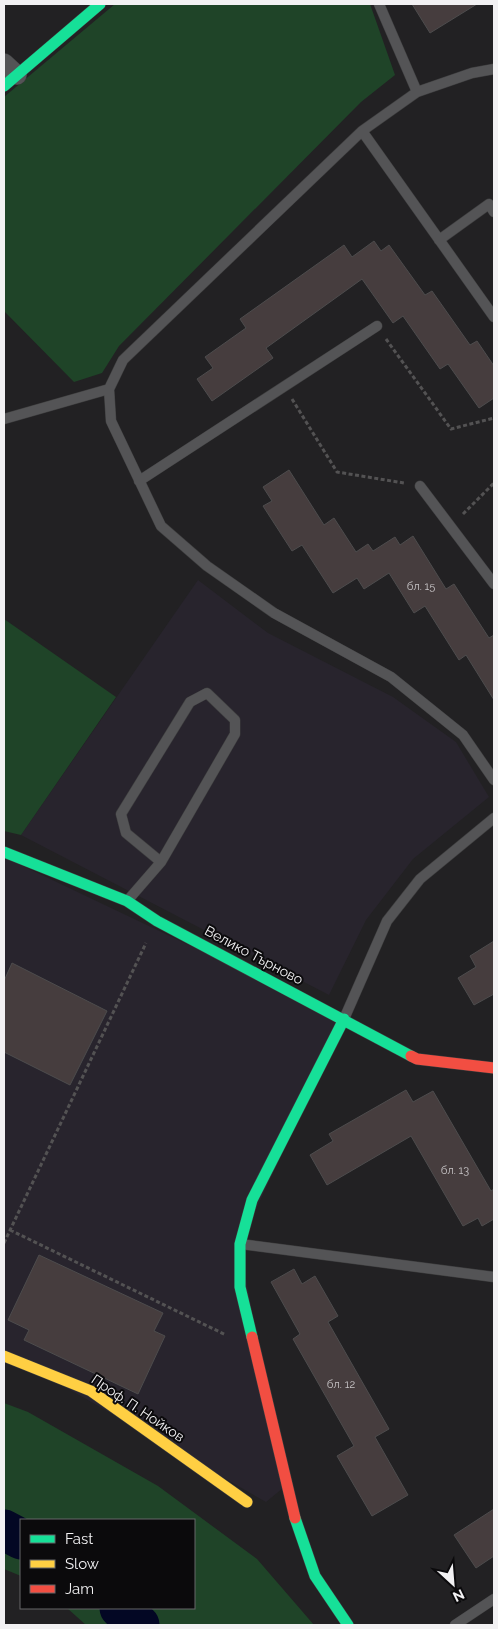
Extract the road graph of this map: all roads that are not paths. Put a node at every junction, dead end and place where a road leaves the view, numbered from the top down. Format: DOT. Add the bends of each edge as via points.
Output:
graph roads {
  1 [pos="100,4"];
  2 [pos="379,4"];
  3 [pos="494,69"];
  4 [pos="8,75"];
  5 [pos="418,92"];
  6 [pos="362,131"];
  7 [pos="494,212"];
  8 [pos="439,240"];
  9 [pos="494,317"];
  10 [pos="377,326"];
  11 [pos="110,389"];
  12 [pos="4,419"];
  13 [pos="139,481"];
  14 [pos="420,486"];
  15 [pos="494,584"];
  16 [pos="494,780"];
  17 [pos="494,818"];
  18 [pos="4,852"];
  19 [pos="161,862"];
  20 [pos="127,901"];
  21 [pos="344,1020"];
  22 [pos="494,1068"];
  23 [pos="240,1244"];
  24 [pos="494,1277"];
  25 [pos="4,1356"];
  26 [pos="246,1502"];
  27 [pos="494,1599"];
  28 [pos="348,1625"];
  29 [pos="455,1625"];
  1 -- 4 [label="street"];
  2 -- 5 [label="lane"];
  3 -- 5 [label="lane" via="472,73"];
  5 -- 6 [label="lane"];
  6 -- 8 [label="lane"];
  6 -- 11 [label="lane" via="123,360"];
  7 -- 8 [label="lane" via="489,204"];
  8 -- 9 [label="lane"];
  10 -- 13 [label="lane"];
  11 -- 12 [label="lane"];
  11 -- 13 [label="lane" via="110,421"];
  13 -- 16 [label="lane" via="160,526 208,566 274,613 391,677 463,735"];
  14 -- 15 [label="lane"];
  17 -- 21 [label="lane" via="420,880 387,922"];
  18 -- 20 [label="street, Велико Търново"];
  19 -- 19 [label="lane" via="126,833 121,814 190,702 207,693 235,720 235,734"];
  19 -- 20 [label="lane"];
  20 -- 21 [label="street, Велико Търново" via="157,921"];
  21 -- 22 [label="street, Велико Търново" via="417,1058"];
  21 -- 23 [label="street" via="252,1200"];
  23 -- 24 [label="lane"];
  23 -- 28 [label="street" via="240,1287 291,1505 315,1576"];
  25 -- 26 [label="street, Проф. П. Нойков" via="91,1391"];
  27 -- 29 [label="lane"];
}
